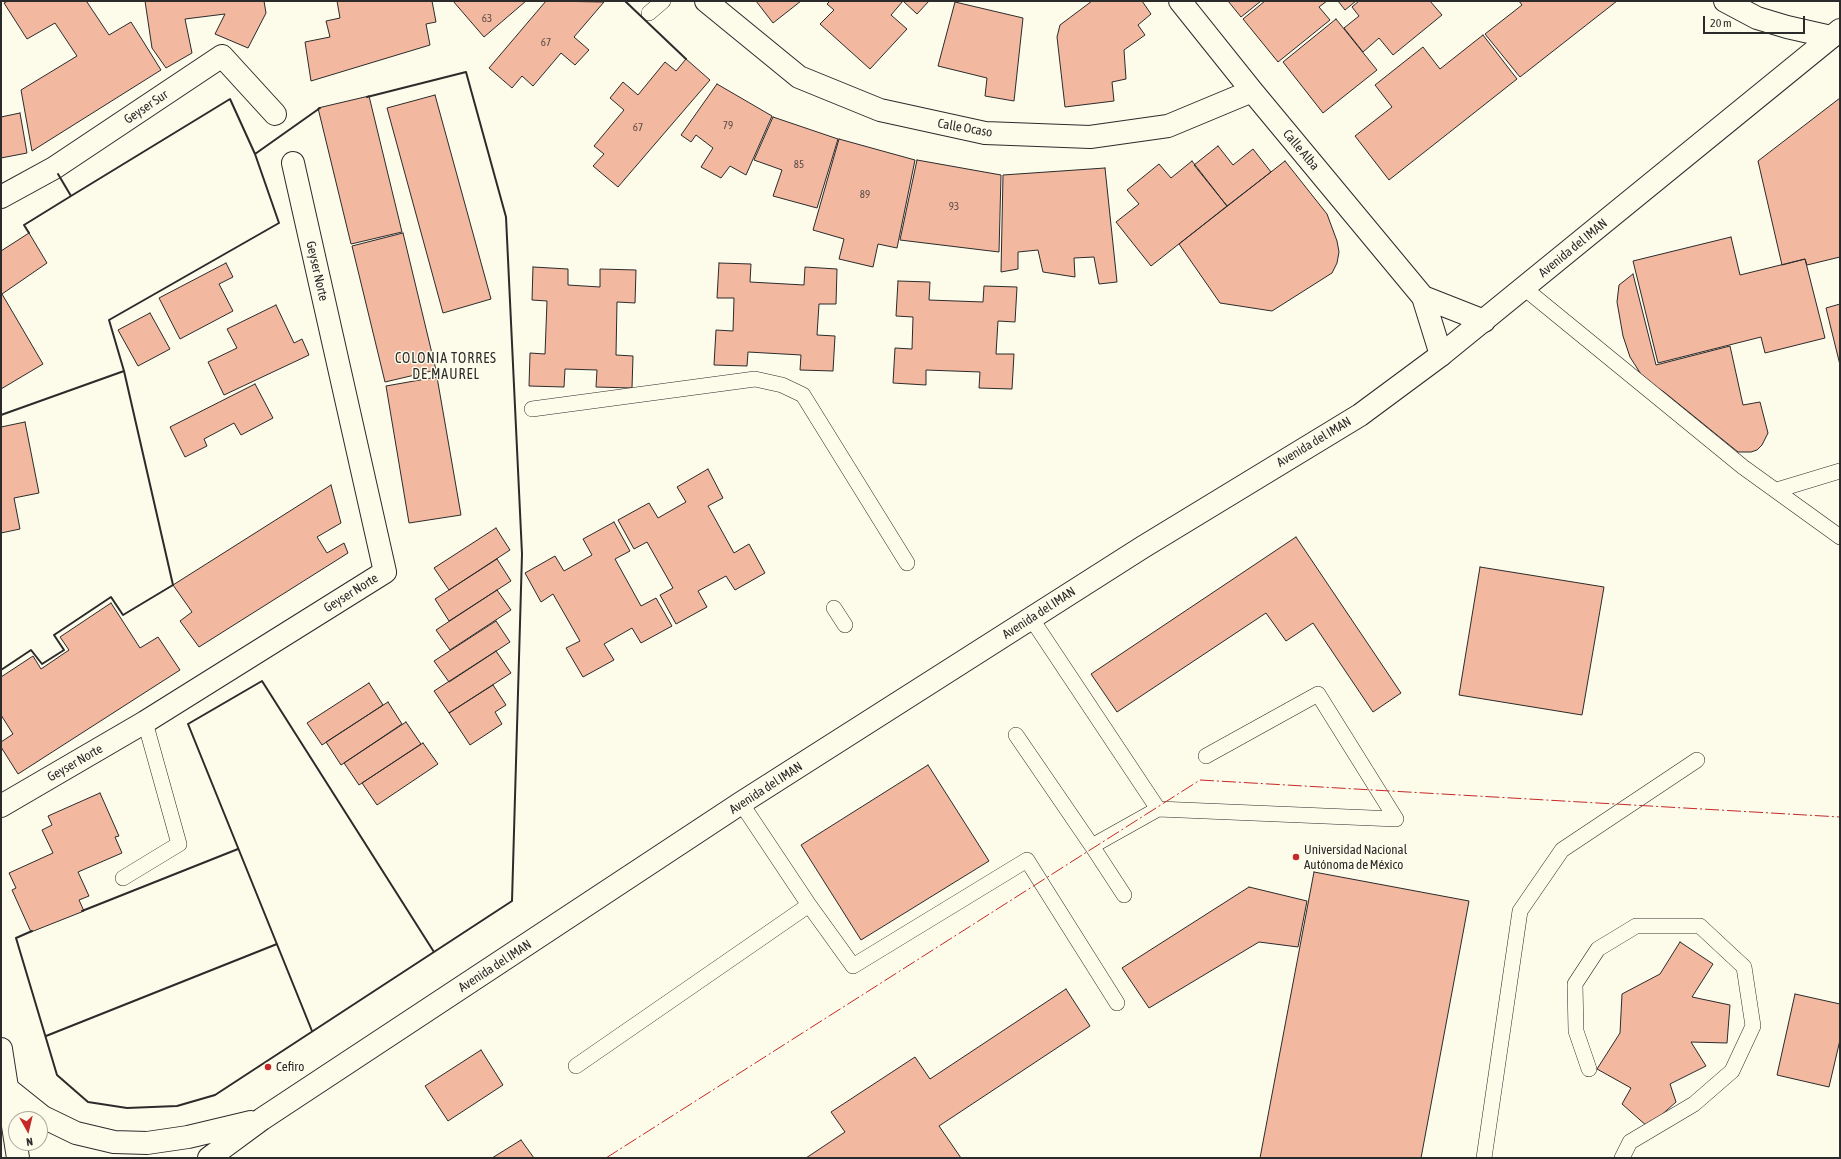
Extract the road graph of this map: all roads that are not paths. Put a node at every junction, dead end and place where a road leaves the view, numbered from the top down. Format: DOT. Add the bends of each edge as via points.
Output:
graph roads {
  1 [pos="663,1"];
  2 [pos="706,1"];
  3 [pos="1180,1"];
  4 [pos="1725,1"];
  5 [pos="649,13"];
  6 [pos="1836,34"];
  7 [pos="1252,91"];
  8 [pos="275,114"];
  9 [pos="293,163"];
  10 [pos="1,197"];
  11 [pos="1524,288"];
  12 [pos="1423,297"];
  13 [pos="1484,321"];
  14 [pos="1441,355"];
  15 [pos="532,409"];
  16 [pos="1840,471"];
  17 [pos="1777,490"];
  18 [pos="1840,538"];
  19 [pos="907,563"];
  20 [pos="834,608"];
  21 [pos="1031,618"];
  22 [pos="845,625"];
  23 [pos="145,722"];
  24 [pos="1016,735"];
  25 [pos="1206,756"];
  26 [pos="1697,760"];
  27 [pos="741,803"];
  28 [pos="1,806"];
  29 [pos="1158,809"];
  30 [pos="1092,846"];
  31 [pos="123,878"];
  32 [pos="1124,895"];
  33 [pos="809,905"];
  34 [pos="1117,1003"];
  35 [pos="1,1049"];
  36 [pos="576,1066"];
  37 [pos="1589,1068"];
  38 [pos="8,1089"];
  39 [pos="262,1119"];
  40 [pos="18,1158"];
  41 [pos="209,1158"];
  42 [pos="1484,1158"];
  43 [pos="1622,1158"];
  1 -- 5 [label="lane"];
  2 -- 7 [label="street, Calle Ocaso" via="799,77 880,110 985,133 1090,137 1168,126"];
  3 -- 7 [label="street, Calle Alba"];
  4 -- 6 [label="street" via="1757,18 1787,27"];
  6 -- 11 [label="street, Avenida del IMAN"];
  7 -- 12 [label="street, Calle Alba"];
  8 -- 10 [label="street, Geyser Sur" via="222,56 54,168"];
  9 -- 23 [label="street, Geyser Norte" via="385,572"];
  11 -- 13 [label="street, Avenida del IMAN"];
  11 -- 17 [label="lane" via="1743,467"];
  12 -- 13 [label="street, Calle Alba"];
  12 -- 14 [label="street, Calle Alba"];
  13 -- 14 [label="street, Avenida del IMAN"];
  14 -- 21 [label="street, Avenida del IMAN" via="1360,415"];
  15 -- 19 [label="lane" via="755,379 782,385 803,395"];
  16 -- 17 [label="lane"];
  17 -- 18 [label="lane"];
  20 -- 22 [label="lane"];
  21 -- 27 [label="street, Avenida del IMAN"];
  21 -- 29 [label="lane"];
  23 -- 28 [label="street, Geyser Norte"];
  23 -- 31 [label="lane" via="179,844"];
  24 -- 30 [label="lane"];
  25 -- 29 [label="lane" via="1318,694 1396,818"];
  26 -- 42 [label="lane" via="1562,850 1520,910"];
  27 -- 33 [label="lane"];
  27 -- 39 [label="street, Avenida del IMAN"];
  29 -- 30 [label="lane"];
  30 -- 32 [label="lane"];
  33 -- 34 [label="lane" via="853,966 1027,860"];
  33 -- 36 [label="lane"];
  35 -- 38 [label="street"];
  37 -- 43 [label="lane" via="1576,1031 1575,984 1598,949 1636,926 1700,926 1744,967 1753,1026 1732,1071 1694,1104 1630,1142"];
  38 -- 39 [label="street" via="43,1117 76,1133 114,1142 154,1142 188,1137"];
  38 -- 40 [label="street"];
  39 -- 41 [label="street, Avenida del IMAN"];
}
